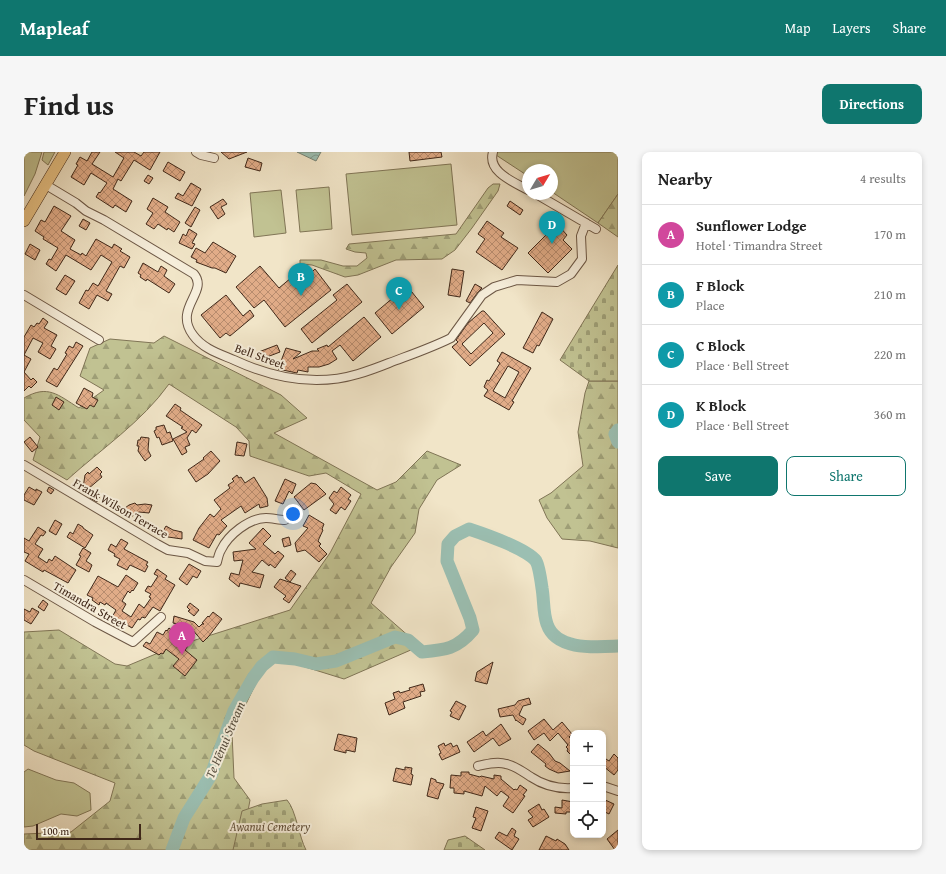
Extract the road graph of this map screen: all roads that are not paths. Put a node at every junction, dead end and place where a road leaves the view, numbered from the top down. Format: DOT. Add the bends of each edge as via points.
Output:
graph roads {
  1 [pos="65,152"];
  2 [pos="196,152"];
  3 [pos="492,155"];
  4 [pos="214,158"];
  5 [pos="46,185"];
  6 [pos="522,186"];
  7 [pos="546,200"];
  8 [pos="24,221"];
  9 [pos="586,223"];
  10 [pos="596,229"];
  11 [pos="24,295"];
  12 [pos="99,340"];
  13 [pos="24,465"];
  14 [pos="285,520"];
  15 [pos="24,580"];
  16 [pos="161,617"];
  17 [pos="478,766"];
  18 [pos="606,787"];
  19 [pos="570,788"];
  20 [pos="618,791"];
  1 -- 5 [label="highway"];
  2 -- 4 [label="street"];
  3 -- 6 [label="street" via="493,166"];
  5 -- 8 [label="highway"];
  5 -- 9 [label="street, Bell Street" via="194,274 199,283 188,307 187,322 193,336 208,349 268,374 309,380 332,380 357,375 426,350 451,338 482,295 494,287 517,280 557,282 571,274 582,259 581,236"];
  7 -- 9 [label="street"];
  9 -- 10 [label="street"];
  11 -- 12 [label="street"];
  13 -- 14 [label="street, Frank Wilson Terrace" via="168,550 188,553 205,561 217,562 227,540 255,520"];
  15 -- 16 [label="street, Timandra Street" via="133,642"];
  17 -- 19 [label="street" via="505,763 545,784"];
  18 -- 20 [label="street"];
}
